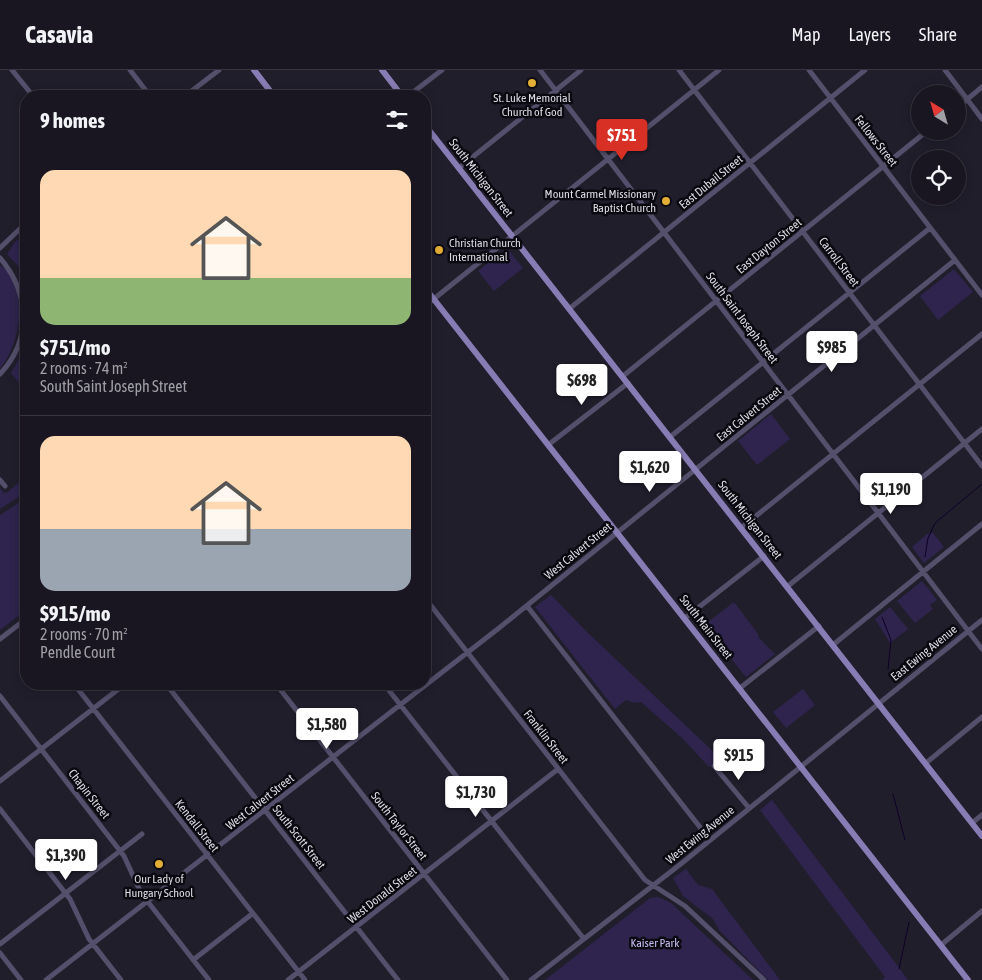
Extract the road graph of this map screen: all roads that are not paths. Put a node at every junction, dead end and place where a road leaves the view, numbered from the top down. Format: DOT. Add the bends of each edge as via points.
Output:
graph roads {
  1 [pos="12,70"];
  2 [pos="130,70"];
  3 [pos="218,70"];
  4 [pos="254,70"];
  5 [pos="382,70"];
  6 [pos="442,70"];
  7 [pos="540,70"];
  8 [pos="581,70"];
  9 [pos="679,70"];
  10 [pos="718,70"];
  11 [pos="809,70"];
  12 [pos="866,70"];
  13 [pos="945,70"];
  14 [pos="982,87"];
  15 [pos="28,90"];
  16 [pos="145,90"];
  17 [pos="193,90"];
  18 [pos="269,90"];
  19 [pos="397,90"];
  20 [pos="416,90"];
  21 [pos="555,90"];
  22 [pos="694,90"];
  23 [pos="830,98"];
  24 [pos="967,99"];
  25 [pos="982,119"];
  26 [pos="431,133"];
  27 [pos="916,140"];
  28 [pos="608,159"];
  29 [pos="750,163"];
  30 [pos="883,166"];
  31 [pos="459,168"];
  32 [pos="930,228"];
  33 [pos="20,229"];
  34 [pos="803,231"];
  35 [pos="664,232"];
  36 [pos="512,236"];
  37 [pos="0,248"];
  38 [pos="0,258"];
  39 [pos="955,260"];
  40 [pos="20,291"];
  41 [pos="850,293"];
  42 [pos="982,295"];
  43 [pos="431,296"];
  44 [pos="434,300"];
  45 [pos="716,301"];
  46 [pos="431,302"];
  47 [pos="569,309"];
  48 [pos="874,326"];
  49 [pos="982,334"];
  50 [pos="20,336"];
  51 [pos="763,362"];
  52 [pos="0,374"];
  53 [pos="622,376"];
  54 [pos="628,383"];
  55 [pos="920,384"];
  56 [pos="788,395"];
  57 [pos="982,429"];
  58 [pos="670,437"];
  59 [pos="965,443"];
  60 [pos="548,445"];
  61 [pos="833,454"];
  62 [pos="982,466"];
  63 [pos="696,469"];
  64 [pos="0,480"];
  65 [pos="4,486"];
  66 [pos="878,513"];
  67 [pos="982,524"];
  68 [pos="741,528"];
  69 [pos="618,532"];
  70 [pos="764,556"];
  71 [pos="923,572"];
  72 [pos="788,586"];
  73 [pos="431,606"];
  74 [pos="526,606"];
  75 [pos="685,618"];
  76 [pos="982,620"];
  77 [pos="20,625"];
  78 [pos="819,626"];
  79 [pos="968,631"];
  80 [pos="0,639"];
  81 [pos="834,644"];
  82 [pos="982,649"];
  83 [pos="468,652"];
  84 [pos="431,681"];
  85 [pos="740,688"];
  86 [pos="79,690"];
  87 [pos="117,690"];
  88 [pos="171,690"];
  89 [pos="281,690"];
  90 [pos="389,690"];
  91 [pos="420,690"];
  92 [pos="0,696"];
  93 [pos="879,702"];
  94 [pos="401,705"];
  95 [pos="93,709"];
  96 [pos="982,718"];
  97 [pos="41,749"];
  98 [pos="333,758"];
  99 [pos="926,763"];
  100 [pos="714,766"];
  101 [pos="801,766"];
  102 [pos="558,769"];
  103 [pos="0,781"];
  104 [pos="749,808"];
  105 [pos="0,809"];
  106 [pos="265,810"];
  107 [pos="982,815"];
  108 [pos="492,822"];
  109 [pos="972,823"];
  110 [pos="142,834"];
  111 [pos="982,836"];
  112 [pos="710,840"];
  113 [pos="121,851"];
  114 [pos="207,855"];
  115 [pos="424,874"];
  116 [pos="653,885"];
  117 [pos="66,894"];
  118 [pos="147,901"];
  119 [pos="982,911"];
  120 [pos="252,914"];
  121 [pos="356,927"];
  122 [pos="584,939"];
  123 [pos="92,943"];
  124 [pos="0,944"];
  125 [pos="940,945"];
  126 [pos="0,953"];
  127 [pos="193,960"];
  128 [pos="298,972"];
  129 [pos="21,980"];
  130 [pos="46,980"];
  131 [pos="121,980"];
  132 [pos="209,980"];
  133 [pos="288,980"];
  134 [pos="305,980"];
  135 [pos="398,980"];
  136 [pos="507,980"];
  137 [pos="531,980"];
  138 [pos="764,980"];
  139 [pos="968,980"];
  1 -- 15 [label="street"];
  2 -- 16 [label="street"];
  3 -- 17 [label="street"];
  4 -- 18 [label="main road"];
  5 -- 19 [label="main road"];
  6 -- 20 [label="street"];
  7 -- 21 [label="street, South Saint Joseph Street"];
  8 -- 21 [label="street"];
  9 -- 22 [label="street, Carroll Street"];
  10 -- 22 [label="street"];
  11 -- 23 [label="street, Fellows Street"];
  12 -- 23 [label="street, East Dubail Street"];
  13 -- 24 [label="street"];
  14 -- 24 [label="street"];
  21 -- 28 [label="street, South Saint Joseph Street"];
  21 -- 31 [label="street"];
  22 -- 28 [label="street"];
  22 -- 29 [label="street, Carroll Street"];
  23 -- 29 [label="street, East Dubail Street"];
  23 -- 30 [label="street, Fellows Street"];
  24 -- 25 [label="street"];
  26 -- 31 [label="main road, South Michigan Street"];
  27 -- 30 [label="street, East Dayton Street"];
  28 -- 35 [label="street, South Saint Joseph Street"];
  28 -- 36 [label="street"];
  29 -- 34 [label="street, Carroll Street"];
  29 -- 35 [label="street, East Dubail Street"];
  30 -- 32 [label="street, Fellows Street"];
  30 -- 34 [label="street, East Dayton Street"];
  31 -- 36 [label="main road, South Michigan Street"];
  32 -- 39 [label="street, Fellows Street"];
  32 -- 41 [label="street"];
  33 -- 37 [label="street"];
  34 -- 41 [label="street, Carroll Street"];
  34 -- 45 [label="street, East Dayton Street"];
  35 -- 45 [label="street, South Saint Joseph Street"];
  35 -- 47 [label="street, East Dubail Street"];
  36 -- 44 [label="street"];
  36 -- 47 [label="main road, South Michigan Street"];
  38 -- 40 [label="street"];
  39 -- 42 [label="street, Fellows Street"];
  39 -- 48 [label="street, East Calvert Street"];
  41 -- 48 [label="street, Carroll Street"];
  41 -- 51 [label="street"];
  43 -- 44 [label="main road, South Main Street"];
  44 -- 46 [label="street"];
  44 -- 60 [label="main road, South Main Street"];
  45 -- 51 [label="street, South Saint Joseph Street"];
  45 -- 53 [label="street, East Dayton Street"];
  47 -- 53 [label="main road, South Michigan Street"];
  48 -- 55 [label="street, Carroll Street"];
  48 -- 56 [label="street, East Calvert Street"];
  49 -- 55 [label="street"];
  50 -- 52 [label="street" via="17,348"];
  51 -- 56 [label="street, South Saint Joseph Street"];
  51 -- 58 [label="street"];
  53 -- 54 [label="main road, South Michigan Street"];
  54 -- 58 [label="main road, South Michigan Street"];
  54 -- 60 [label="street"];
  55 -- 59 [label="street, Carroll Street"];
  55 -- 61 [label="street"];
  56 -- 61 [label="street, South Saint Joseph Street"];
  56 -- 63 [label="street, East Calvert Street"];
  57 -- 59 [label="street"];
  58 -- 63 [label="main road, South Michigan Street"];
  59 -- 62 [label="street, Carroll Street"];
  59 -- 66 [label="street"];
  60 -- 69 [label="main road, South Main Street"];
  61 -- 66 [label="street, South Saint Joseph Street"];
  61 -- 68 [label="street"];
  63 -- 68 [label="main road, South Michigan Street"];
  63 -- 69 [label="street, West Calvert Street"];
  64 -- 65 [label="street"];
  66 -- 71 [label="street, South Saint Joseph Street"];
  66 -- 72 [label="street"];
  67 -- 71 [label="street"];
  68 -- 70 [label="main road, South Michigan Street"];
  69 -- 74 [label="street, West Calvert Street"];
  69 -- 75 [label="main road, South Main Street"];
  70 -- 72 [label="main road, South Michigan Street"];
  70 -- 75 [label="street"];
  71 -- 79 [label="street, South Saint Joseph Street"];
  71 -- 81 [label="street"];
  72 -- 78 [label="main road, South Michigan Street"];
  73 -- 83 [label="street, Franklin Street"];
  74 -- 83 [label="street, West Calvert Street"];
  74 -- 112 [label="street"];
  75 -- 85 [label="main road, South Main Street"];
  76 -- 79 [label="street, East Ewing Avenue"];
  77 -- 80 [label="street"];
  78 -- 81 [label="main road, South Michigan Street"];
  78 -- 85 [label="street"];
  79 -- 82 [label="street, South Saint Joseph Street"];
  79 -- 93 [label="street, East Ewing Avenue"];
  81 -- 93 [label="main road, South Michigan Street"];
  83 -- 84 [label="street, West Calvert Street"];
  83 -- 102 [label="street, Franklin Street"];
  85 -- 101 [label="main road, South Main Street"];
  86 -- 95 [label="street, Kendall Street"];
  87 -- 95 [label="street"];
  88 -- 106 [label="street, South Scott Street"];
  89 -- 98 [label="street, South Taylor Street"];
  90 -- 94 [label="street"];
  91 -- 94 [label="street, West Calvert Street"];
  92 -- 97 [label="street, Chapin Street"];
  93 -- 99 [label="main road, South Michigan Street"];
  93 -- 101 [label="street, West Ewing Avenue"];
  94 -- 98 [label="street, West Calvert Street"];
  94 -- 108 [label="street"];
  95 -- 97 [label="street"];
  95 -- 114 [label="street, Kendall Street"];
  96 -- 99 [label="street"];
  97 -- 103 [label="street"];
  97 -- 113 [label="street, Chapin Street"];
  98 -- 106 [label="street, West Calvert Street"];
  98 -- 115 [label="street, South Taylor Street"];
  99 -- 109 [label="main road, South Michigan Street"];
  100 -- 104 [label="street"];
  101 -- 104 [label="street, West Ewing Avenue"];
  101 -- 125 [label="main road, South Main Street"];
  102 -- 108 [label="street, West Donald Street"];
  102 -- 116 [label="street, Franklin Street" via="640,874"];
  104 -- 112 [label="street, West Ewing Avenue"];
  105 -- 117 [label="street"];
  106 -- 114 [label="street, West Calvert Street"];
  106 -- 121 [label="street, South Scott Street"];
  107 -- 109 [label="street"];
  108 -- 115 [label="street, West Donald Street"];
  108 -- 122 [label="street"];
  109 -- 111 [label="main road, South Michigan Street"];
  110 -- 113 [label="street"];
  112 -- 116 [label="street, West Ewing Avenue"];
  113 -- 117 [label="street"];
  113 -- 118 [label="street, Chapin Street"];
  114 -- 118 [label="street, West Calvert Street"];
  114 -- 120 [label="street, Kendall Street"];
  115 -- 121 [label="street, West Donald Street"];
  115 -- 136 [label="street, South Taylor Street"];
  116 -- 122 [label="street, West Ewing Avenue"];
  116 -- 138 [label="street, Franklin Street" via="685,906"];
  117 -- 123 [label="street"];
  117 -- 124 [label="street"];
  118 -- 123 [label="street, West Calvert Street"];
  118 -- 127 [label="street, Chapin Street"];
  119 -- 125 [label="street"];
  120 -- 127 [label="street"];
  120 -- 128 [label="street, Kendall Street"];
  121 -- 128 [label="street, West Donald Street"];
  121 -- 135 [label="street, South Scott Street"];
  122 -- 137 [label="street, West Ewing Avenue"];
  123 -- 130 [label="street, West Calvert Street"];
  123 -- 131 [label="street"];
  125 -- 139 [label="main road, South Main Street"];
  126 -- 129 [label="street"];
  127 -- 132 [label="street, Chapin Street"];
  128 -- 133 [label="street, West Donald Street"];
  128 -- 134 [label="street, Kendall Street"];
}
